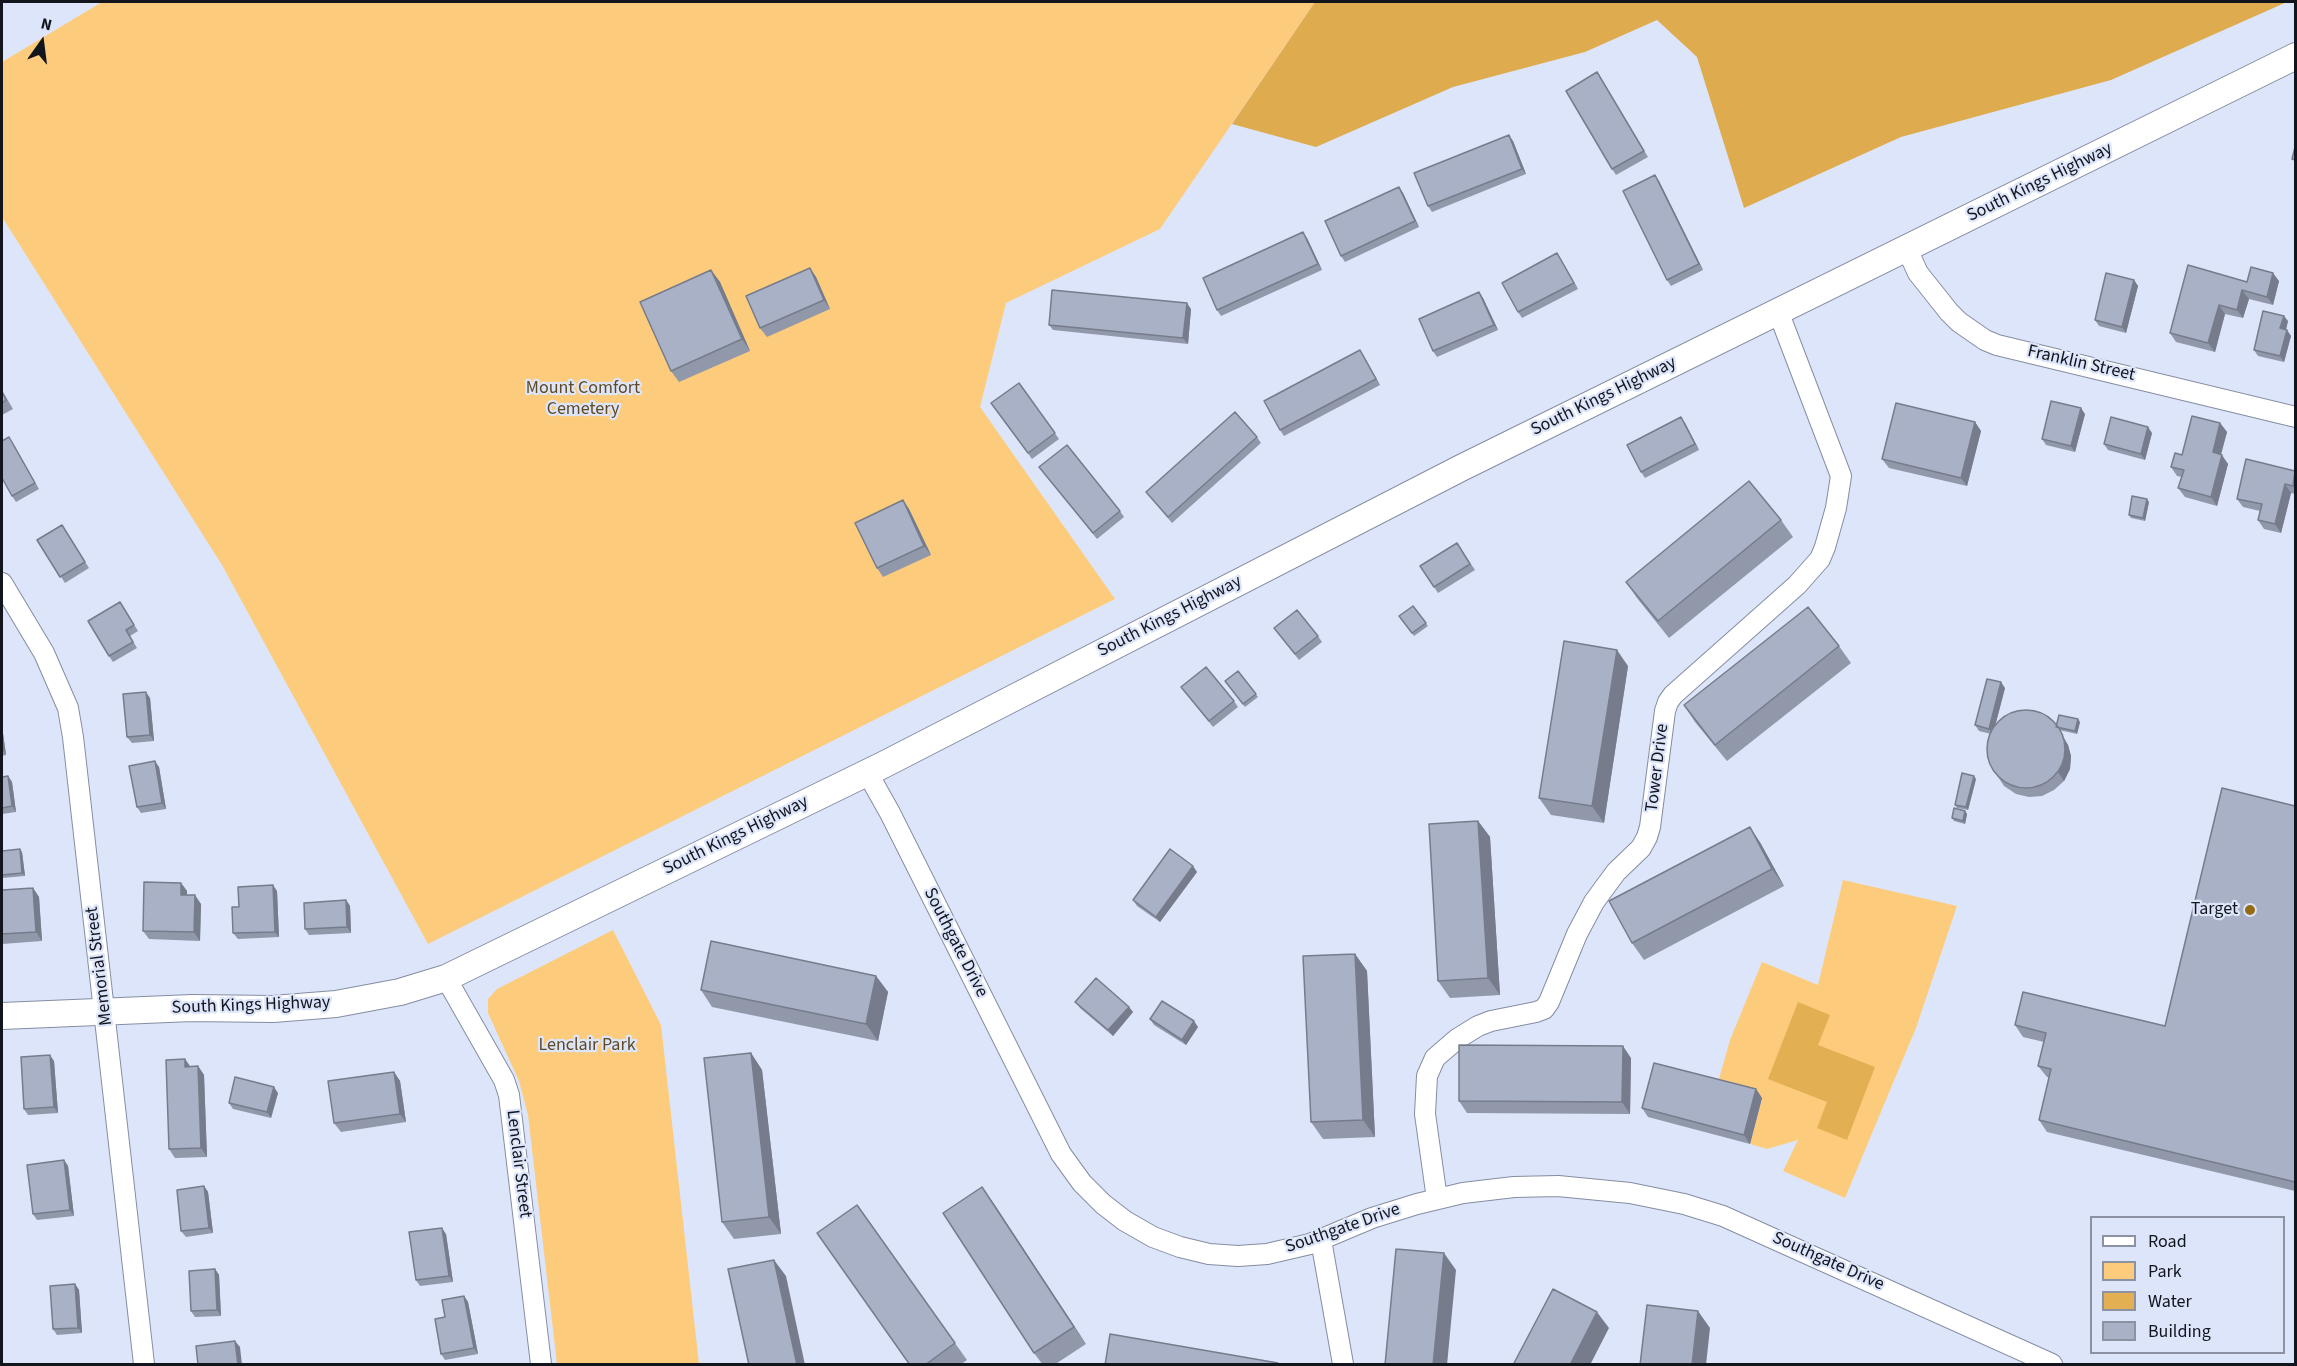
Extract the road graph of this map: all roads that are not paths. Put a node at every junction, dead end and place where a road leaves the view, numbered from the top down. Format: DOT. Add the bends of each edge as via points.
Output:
graph roads {
  1 [pos="2295,56"];
  2 [pos="1907,249"];
  3 [pos="1778,311"];
  4 [pos="2295,417"];
  5 [pos="2,583"];
  6 [pos="867,772"];
  7 [pos="446,978"];
  8 [pos="105,1011"];
  9 [pos="2,1016"];
  10 [pos="1437,1199"];
  11 [pos="1321,1240"];
  12 [pos="144,1365"];
  13 [pos="541,1365"];
  14 [pos="1343,1365"];
  15 [pos="2052,1365"];
  1 -- 2 [label="main road, South Kings Highway"];
  2 -- 3 [label="main road, South Kings Highway"];
  2 -- 4 [label="street, Franklin Street" via="1918,273 1949,312 1984,340"];
  3 -- 6 [label="main road, South Kings Highway" via="1461,468"];
  3 -- 10 [label="street, Tower Drive" via="1840,476 1825,547 1820,559 1797,585 1668,702 1647,837 1594,902 1544,1009 1478,1026 1435,1058 1427,1076 1425,1114"];
  5 -- 8 [label="street, Memorial Street" via="44,653 68,708"];
  6 -- 7 [label="main road, South Kings Highway"];
  6 -- 11 [label="street, Southgate Drive" via="1061,1154 1089,1190 1125,1221 1153,1237 1209,1254 1267,1254"];
  7 -- 8 [label="main road, South Kings Highway" via="400,992 336,1004 273,1009"];
  7 -- 13 [label="street, Lenclair Street" via="509,1095"];
  8 -- 9 [label="main road, South Kings Highway"];
  8 -- 12 [label="street, Memorial Street"];
  10 -- 11 [label="street, Southgate Drive" via="1372,1218"];
  10 -- 15 [label="street, Southgate Drive" via="1514,1187 1558,1186 1630,1193 1684,1204 1761,1232"];
  11 -- 14 [label="street"];
}
